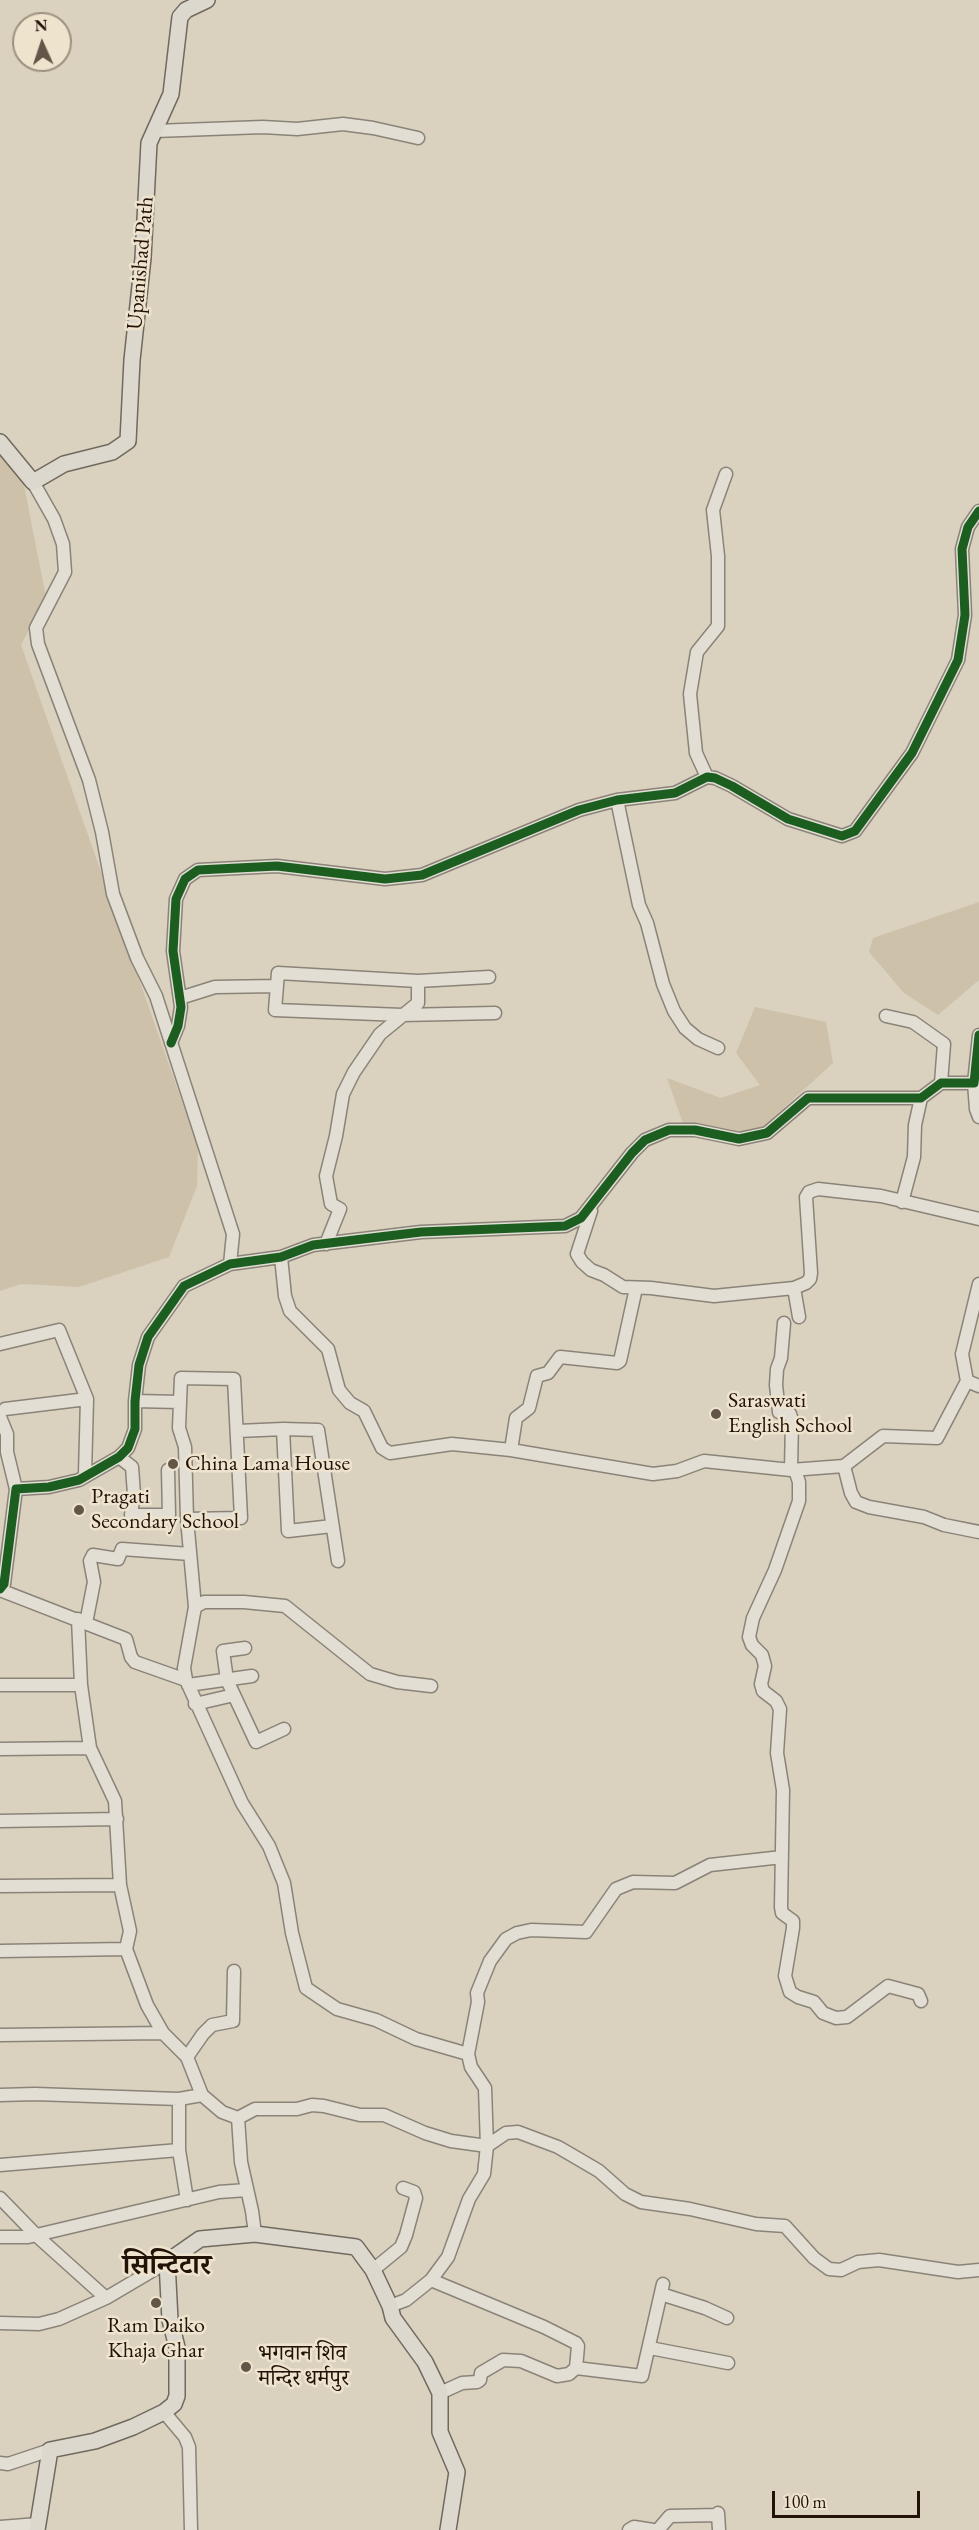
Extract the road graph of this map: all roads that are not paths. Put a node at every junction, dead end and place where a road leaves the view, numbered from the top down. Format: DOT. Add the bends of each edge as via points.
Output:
graph roads {
  1 [pos="207,0"];
  2 [pos="155,131"];
  3 [pos="418,138"];
  4 [pos="0,442"];
  5 [pos="726,474"];
  6 [pos="33,482"];
  7 [pos="979,511"];
  8 [pos="707,777"];
  9 [pos="617,800"];
  10 [pos="489,977"];
  11 [pos="418,981"];
  12 [pos="277,986"];
  13 [pos="180,998"];
  14 [pos="495,1013"];
  15 [pos="402,1015"];
  16 [pos="886,1016"];
  17 [pos="979,1035"];
  18 [pos="171,1043"];
  19 [pos="718,1048"];
  20 [pos="941,1083"];
  21 [pos="974,1083"];
  22 [pos="921,1098"];
  23 [pos="979,1117"];
  24 [pos="902,1202"];
  25 [pos="590,1207"];
  26 [pos="979,1219"];
  27 [pos="326,1244"];
  28 [pos="281,1257"];
  29 [pos="230,1264"];
  30 [pos="979,1284"];
  31 [pos="636,1288"];
  32 [pos="794,1288"];
  33 [pos="799,1317"];
  34 [pos="784,1323"];
  35 [pos="0,1344"];
  36 [pos="966,1381"];
  37 [pos="979,1386"];
  38 [pos="87,1399"];
  39 [pos="135,1401"];
  40 [pos="180,1402"];
  41 [pos="2,1413"];
  42 [pos="283,1429"];
  43 [pos="238,1431"];
  44 [pos="511,1450"];
  45 [pos="119,1457"];
  46 [pos="844,1466"];
  47 [pos="168,1470"];
  48 [pos="793,1470"];
  49 [pos="85,1474"];
  50 [pos="16,1489"];
  51 [pos="169,1515"];
  52 [pos="187,1517"];
  53 [pos="332,1526"];
  54 [pos="979,1532"];
  55 [pos="190,1554"];
  56 [pos="338,1561"];
  57 [pos="0,1589"];
  58 [pos="195,1606"];
  59 [pos="82,1621"];
  60 [pos="244,1648"];
  61 [pos="252,1676"];
  62 [pos="227,1680"];
  63 [pos="187,1683"];
  64 [pos="0,1685"];
  65 [pos="81,1685"];
  66 [pos="431,1686"];
  67 [pos="234,1695"];
  68 [pos="195,1704"];
  69 [pos="284,1729"];
  70 [pos="90,1748"];
  71 [pos="0,1749"];
  72 [pos="117,1819"];
  73 [pos="0,1821"];
  74 [pos="782,1857"];
  75 [pos="120,1885"];
  76 [pos="0,1886"];
  77 [pos="126,1949"];
  78 [pos="0,1951"];
  79 [pos="234,1971"];
  80 [pos="921,2001"];
  81 [pos="164,2033"];
  82 [pos="0,2035"];
  83 [pos="468,2054"];
  84 [pos="187,2057"];
  85 [pos="0,2095"];
  86 [pos="202,2095"];
  87 [pos="179,2099"];
  88 [pos="238,2118"];
  89 [pos="487,2146"];
  90 [pos="179,2150"];
  91 [pos="0,2165"];
  92 [pos="403,2188"];
  93 [pos="247,2190"];
  94 [pos="0,2198"];
  95 [pos="187,2200"];
  96 [pos="255,2234"];
  97 [pos="37,2236"];
  98 [pos="0,2237"];
  99 [pos="167,2262"];
  100 [pos="373,2270"];
  101 [pos="979,2270"];
  102 [pos="431,2280"];
  103 [pos="106,2298"];
  104 [pos="390,2306"];
  105 [pos="727,2318"];
  106 [pos="0,2323"];
  107 [pos="650,2348"];
  108 [pos="728,2363"];
  109 [pos="576,2368"];
  110 [pos="440,2393"];
  111 [pos="164,2412"];
  112 [pos="50,2450"];
  113 [pos="0,2463"];
  114 [pos="0,2527"];
  115 [pos="38,2527"];
  116 [pos="191,2530"];
  117 [pos="448,2530"];
  118 [pos="629,2530"];
  119 [pos="653,2530"];
  120 [pos="658,2530"];
  121 [pos="719,2530"];
  1 -- 2 [label="main road, Upanishad Path" via="180,17 171,94"];
  2 -- 3 [label="street" via="297,129 343,124"];
  2 -- 6 [label="main road, Upanishad Path" via="149,143 128,441 112,453 64,464"];
  4 -- 6 [label="main road"];
  5 -- 8 [label="street" via="713,510 718,556 718,626 697,652 690,694 696,753"];
  6 -- 18 [label="street" via="57,527 65,572 36,628 38,644 89,780 113,894 156,996"];
  7 -- 8 [label="street" via="968,527 962,549 965,615 958,660 912,753 855,831 842,836 788,819 732,786"];
  8 -- 9 [label="street" via="675,793"];
  9 -- 13 [label="street" via="534,827 422,875 386,879 277,866 198,870 185,879 176,899 172,951"];
  9 -- 19 [label="street" via="639,905 670,1002 685,1028"];
  10 -- 11 [label="street"];
  11 -- 12 [label="street" via="278,973"];
  11 -- 15 [label="street" via="418,1004"];
  12 -- 13 [label="street" via="215,987"];
  12 -- 15 [label="street" via="275,1010"];
  13 -- 18 [label="street" via="178,1026"];
  14 -- 15 [label="street"];
  15 -- 27 [label="street" via="380,1034 343,1094 326,1176 331,1204 340,1209"];
  16 -- 20 [label="street" via="913,1022 944,1044"];
  17 -- 21 [label="street"];
  18 -- 29 [label="street" via="233,1234"];
  20 -- 21 [label="street"];
  20 -- 22 [label="street"];
  21 -- 23 [label="street"];
  22 -- 24 [label="street" via="914,1156"];
  22 -- 25 [label="street" via="808,1098 767,1133 739,1139 695,1130 669,1130 645,1140"];
  24 -- 26 [label="street"];
  24 -- 32 [label="street" via="818,1189 809,1192 806,1197 810,1279"];
  25 -- 27 [label="street" via="581,1218 565,1226 421,1232"];
  25 -- 31 [label="street" via="577,1254 591,1270 620,1286"];
  27 -- 28 [label="street"];
  28 -- 29 [label="street"];
  28 -- 44 [label="street" via="290,1311 328,1350 339,1390 364,1411 382,1448 390,1453 452,1444"];
  29 -- 39 [label="street" via="184,1286 168,1306 148,1337"];
  30 -- 36 [label="street" via="962,1354"];
  31 -- 32 [label="street" via="714,1296"];
  31 -- 44 [label="street" via="620,1361 560,1357 548,1373 537,1376 529,1408 516,1418"];
  32 -- 33 [label="street"];
  34 -- 48 [label="street" via="776,1385 779,1412 790,1414 792,1420"];
  35 -- 38 [label="street" via="59,1330"];
  36 -- 37 [label="street"];
  36 -- 46 [label="street" via="937,1438 883,1436"];
  38 -- 41 [label="street"];
  38 -- 49 [label="street"];
  39 -- 40 [label="street"];
  39 -- 45 [label="street" via="135,1429 128,1448"];
  40 -- 43 [label="street" via="181,1378 234,1379"];
  40 -- 52 [label="street"];
  41 -- 50 [label="street"];
  42 -- 43 [label="street"];
  42 -- 53 [label="street" via="318,1430"];
  42 -- 53 [label="street" via="288,1531"];
  43 -- 52 [label="street" via="241,1518"];
  44 -- 48 [label="street" via="653,1474 677,1472 704,1461"];
  45 -- 50 [label="street" via="79,1480"];
  45 -- 51 [label="street" via="132,1467 134,1494 128,1514"];
  46 -- 48 [label="street"];
  46 -- 54 [label="street" via="856,1502"];
  47 -- 51 [label="street"];
  48 -- 74 [label="street" via="799,1482 799,1502 749,1637 765,1665 763,1691 780,1709 777,1753 783,1790"];
  50 -- 57 [label="street" via="4,1584"];
  51 -- 52 [label="street"];
  52 -- 55 [label="street"];
  53 -- 56 [label="street"];
  55 -- 58 [label="street"];
  55 -- 59 [label="street" via="122,1549 118,1559 93,1555 90,1561 94,1582"];
  57 -- 59 [label="street"];
  58 -- 63 [label="street" via="184,1668"];
  58 -- 66 [label="street" via="204,1602 285,1606 370,1674"];
  59 -- 63 [label="street" via="126,1640 135,1662"];
  59 -- 65 [label="street"];
  60 -- 62 [label="street" via="223,1651"];
  61 -- 62 [label="street"];
  62 -- 63 [label="street"];
  62 -- 67 [label="street"];
  63 -- 68 [label="street"];
  64 -- 65 [label="street"];
  65 -- 70 [label="street"];
  67 -- 68 [label="street"];
  67 -- 69 [label="street" via="256,1742"];
  68 -- 83 [label="street" via="242,1803 269,1846 284,1883 306,1988 337,2009"];
  70 -- 71 [label="street"];
  70 -- 72 [label="street" via="116,1801"];
  72 -- 73 [label="street"];
  72 -- 75 [label="street"];
  74 -- 80 [label="street" via="782,1913 793,1921 785,1976 790,1992 814,2002 823,2013 836,2018 847,2017 888,1986 918,1994"];
  74 -- 83 [label="street" via="710,1865 675,1883 633,1882 616,1888 586,1932 531,1930 506,1939 490,1961 477,1993"];
  75 -- 76 [label="street"];
  75 -- 77 [label="street" via="130,1930"];
  77 -- 78 [label="street"];
  77 -- 81 [label="street" via="147,2005"];
  79 -- 84 [label="street" via="233,2021 212,2025"];
  81 -- 82 [label="street"];
  81 -- 84 [label="street"];
  83 -- 89 [label="street" via="471,2067 485,2088"];
  84 -- 86 [label="street"];
  85 -- 87 [label="street"];
  86 -- 87 [label="street"];
  86 -- 88 [label="street" via="222,2112"];
  87 -- 90 [label="street"];
  88 -- 89 [label="street" via="255,2109 324,2106 360,2115 384,2115 442,2138"];
  88 -- 93 [label="street"];
  89 -- 101 [label="street" via="506,2133 528,2134 599,2171 625,2194 641,2202 785,2226 829,2269 841,2270 858,2262 879,2260 958,2272"];
  89 -- 102 [label="street" via="483,2174 469,2199 448,2257"];
  90 -- 91 [label="street"];
  90 -- 95 [label="street"];
  92 -- 100 [label="street" via="414,2192 417,2198 406,2235 401,2247"];
  93 -- 95 [label="street"];
  93 -- 96 [label="street"];
  94 -- 97 [label="street"];
  95 -- 97 [label="street"];
  96 -- 99 [label="main road" via="200,2240"];
  96 -- 100 [label="main road" via="356,2247"];
  97 -- 98 [label="street"];
  97 -- 103 [label="street"];
  99 -- 103 [label="street"];
  99 -- 111 [label="main road" via="170,2320 177,2347 177,2396"];
  100 -- 104 [label="main road"];
  102 -- 104 [label="street" via="406,2300"];
  102 -- 109 [label="street" via="576,2343"];
  103 -- 106 [label="street" via="39,2324"];
  104 -- 110 [label="main road" via="393,2318 425,2362"];
  105 -- 107 [label="street" via="662,2289"];
  107 -- 108 [label="street"];
  107 -- 109 [label="street" via="642,2376"];
  109 -- 110 [label="street" via="557,2376 521,2361 503,2360 481,2373 477,2382"];
  110 -- 117 [label="main road" via="440,2432 457,2472"];
  111 -- 112 [label="main road" via="94,2441"];
  111 -- 116 [label="street" via="189,2447"];
  112 -- 113 [label="street"];
  112 -- 115 [label="main road"];
  114 -- 115 [label="street"];
  118 -- 119 [label="street"];
  120 -- 121 [label="street" via="670,2517 718,2514"];
}
